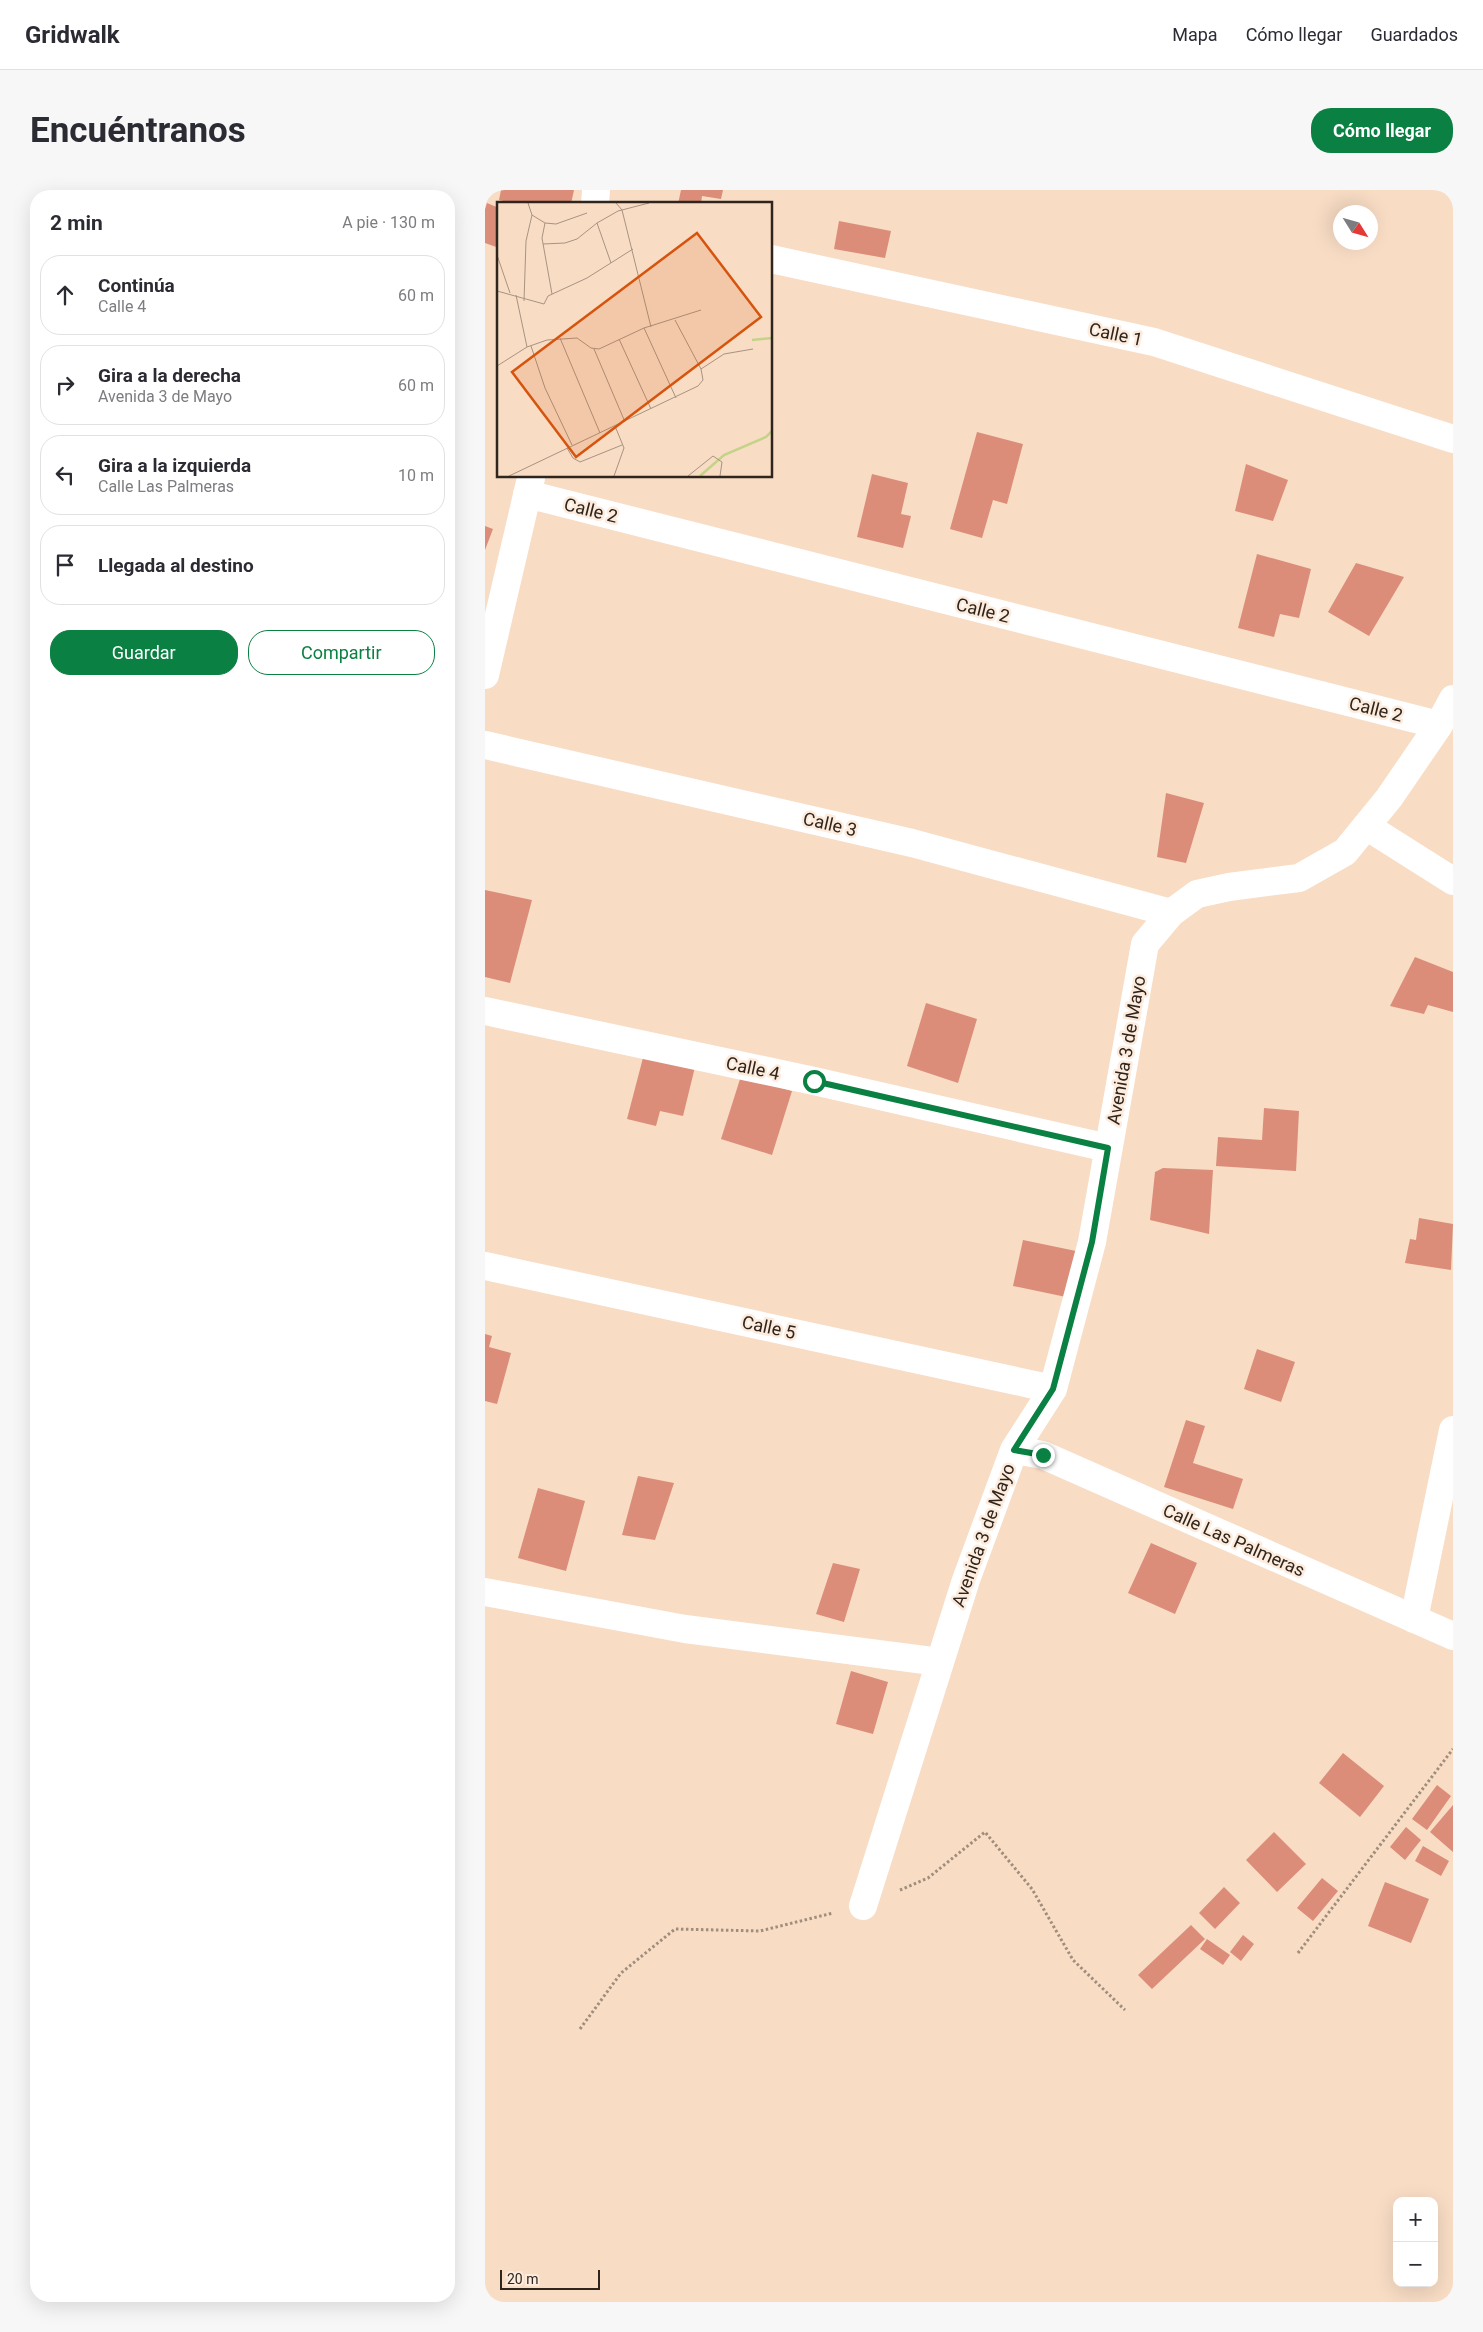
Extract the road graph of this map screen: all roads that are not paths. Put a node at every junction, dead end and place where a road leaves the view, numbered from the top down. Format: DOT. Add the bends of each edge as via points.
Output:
graph roads {
  1 [pos="773,260"];
  2 [pos="1453,439"];
  3 [pos="529,485"];
  4 [pos="489,638"];
  5 [pos="485,675"];
  6 [pos="1453,699"];
  7 [pos="1439,725"];
  8 [pos="485,745"];
  9 [pos="1366,826"];
  10 [pos="1453,881"];
  11 [pos="1171,913"];
  12 [pos="485,1011"];
  13 [pos="1108,1148"];
  14 [pos="485,1266"];
  15 [pos="1053,1389"];
  16 [pos="1453,1430"];
  17 [pos="1014,1450"];
  18 [pos="485,1592"];
  19 [pos="1414,1619"];
  20 [pos="1453,1636"];
  21 [pos="940,1662"];
  22 [pos="863,1906"];
  1 -- 2 [label="street, Calle 1" via="1154,342"];
  3 -- 4 [label="street"];
  3 -- 7 [label="street, Calle 2"];
  4 -- 5 [label="street"];
  6 -- 7 [label="street, Avenida 3 de Mayo"];
  7 -- 9 [label="street, Avenida 3 de Mayo"];
  8 -- 11 [label="street, Calle 3" via="912,843"];
  9 -- 10 [label="street"];
  9 -- 11 [label="street, Avenida 3 de Mayo" via="1345,852 1299,878 1197,894"];
  11 -- 13 [label="street, Avenida 3 de Mayo" via="1145,944"];
  12 -- 13 [label="street, Calle 4"];
  13 -- 15 [label="street, Avenida 3 de Mayo" via="1092,1242"];
  14 -- 15 [label="street, Calle 5"];
  15 -- 17 [label="street, Avenida 3 de Mayo"];
  16 -- 19 [label="street"];
  17 -- 19 [label="street, Calle Las Palmeras" via="1043,1455"];
  17 -- 21 [label="street, Avenida 3 de Mayo"];
  18 -- 21 [label="street" via="685,1629"];
  19 -- 20 [label="street, Calle Las Palmeras"];
  21 -- 22 [label="street, Avenida 3 de Mayo"];
}
